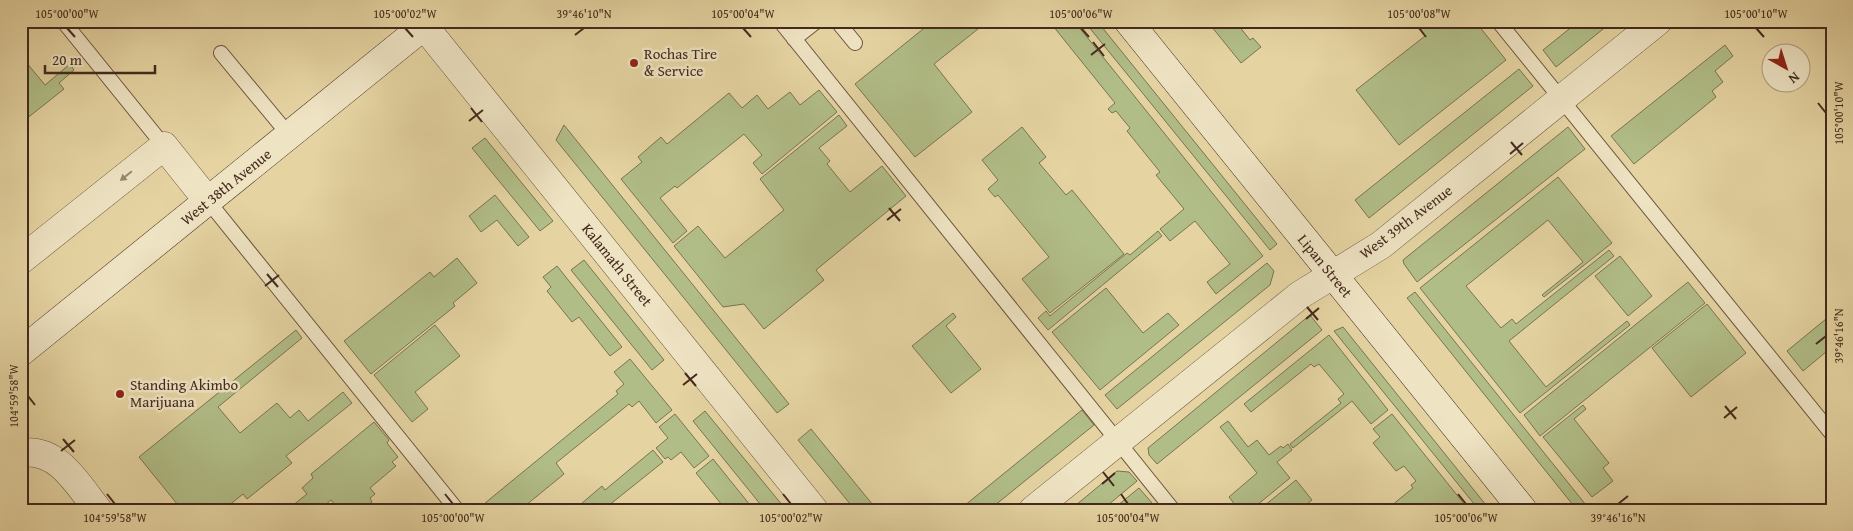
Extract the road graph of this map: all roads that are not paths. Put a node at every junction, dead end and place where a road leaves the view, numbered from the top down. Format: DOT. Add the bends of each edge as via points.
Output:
graph roads {
  1 [pos="63,21"];
  2 [pos="780,21"];
  3 [pos="817,21"];
  4 [pos="837,21"];
  5 [pos="1128,21"];
  6 [pos="1498,21"];
  7 [pos="1658,21"];
  8 [pos="425,23"];
  9 [pos="794,39"];
  10 [pos="855,43"];
  11 [pos="221,53"];
  12 [pos="1561,99"];
  13 [pos="289,136"];
  14 [pos="164,146"];
  15 [pos="208,201"];
  16 [pos="21,260"];
  17 [pos="1333,274"];
  18 [pos="21,352"];
  19 [pos="1832,434"];
  20 [pos="1118,441"];
  21 [pos="32,454"];
  22 [pos="98,510"];
  23 [pos="457,510"];
  24 [pos="814,510"];
  25 [pos="1033,510"];
  26 [pos="1174,510"];
  27 [pos="1523,510"];
  1 -- 14 [label="lane"];
  2 -- 9 [label="lane"];
  3 -- 9 [label="lane"];
  4 -- 10 [label="lane"];
  5 -- 17 [label="street, Lipan Street"];
  6 -- 12 [label="lane"];
  7 -- 12 [label="street, West 39th Avenue"];
  8 -- 13 [label="street, West 38th Avenue"];
  8 -- 24 [label="street, Kalamath Street"];
  9 -- 20 [label="lane"];
  11 -- 13 [label="lane"];
  12 -- 17 [label="street, West 39th Avenue" via="1381,245"];
  12 -- 19 [label="lane"];
  13 -- 15 [label="street, West 38th Avenue"];
  14 -- 15 [label="street"];
  14 -- 16 [label="street, one-way"];
  15 -- 18 [label="street, West 38th Avenue"];
  15 -- 23 [label="lane"];
  17 -- 20 [label="street, West 39th Avenue" via="1300,294"];
  17 -- 27 [label="street, Lipan Street"];
  20 -- 25 [label="street, West 39th Avenue"];
  20 -- 26 [label="lane"];
  21 -- 22 [label="street" via="63,466"];
}
